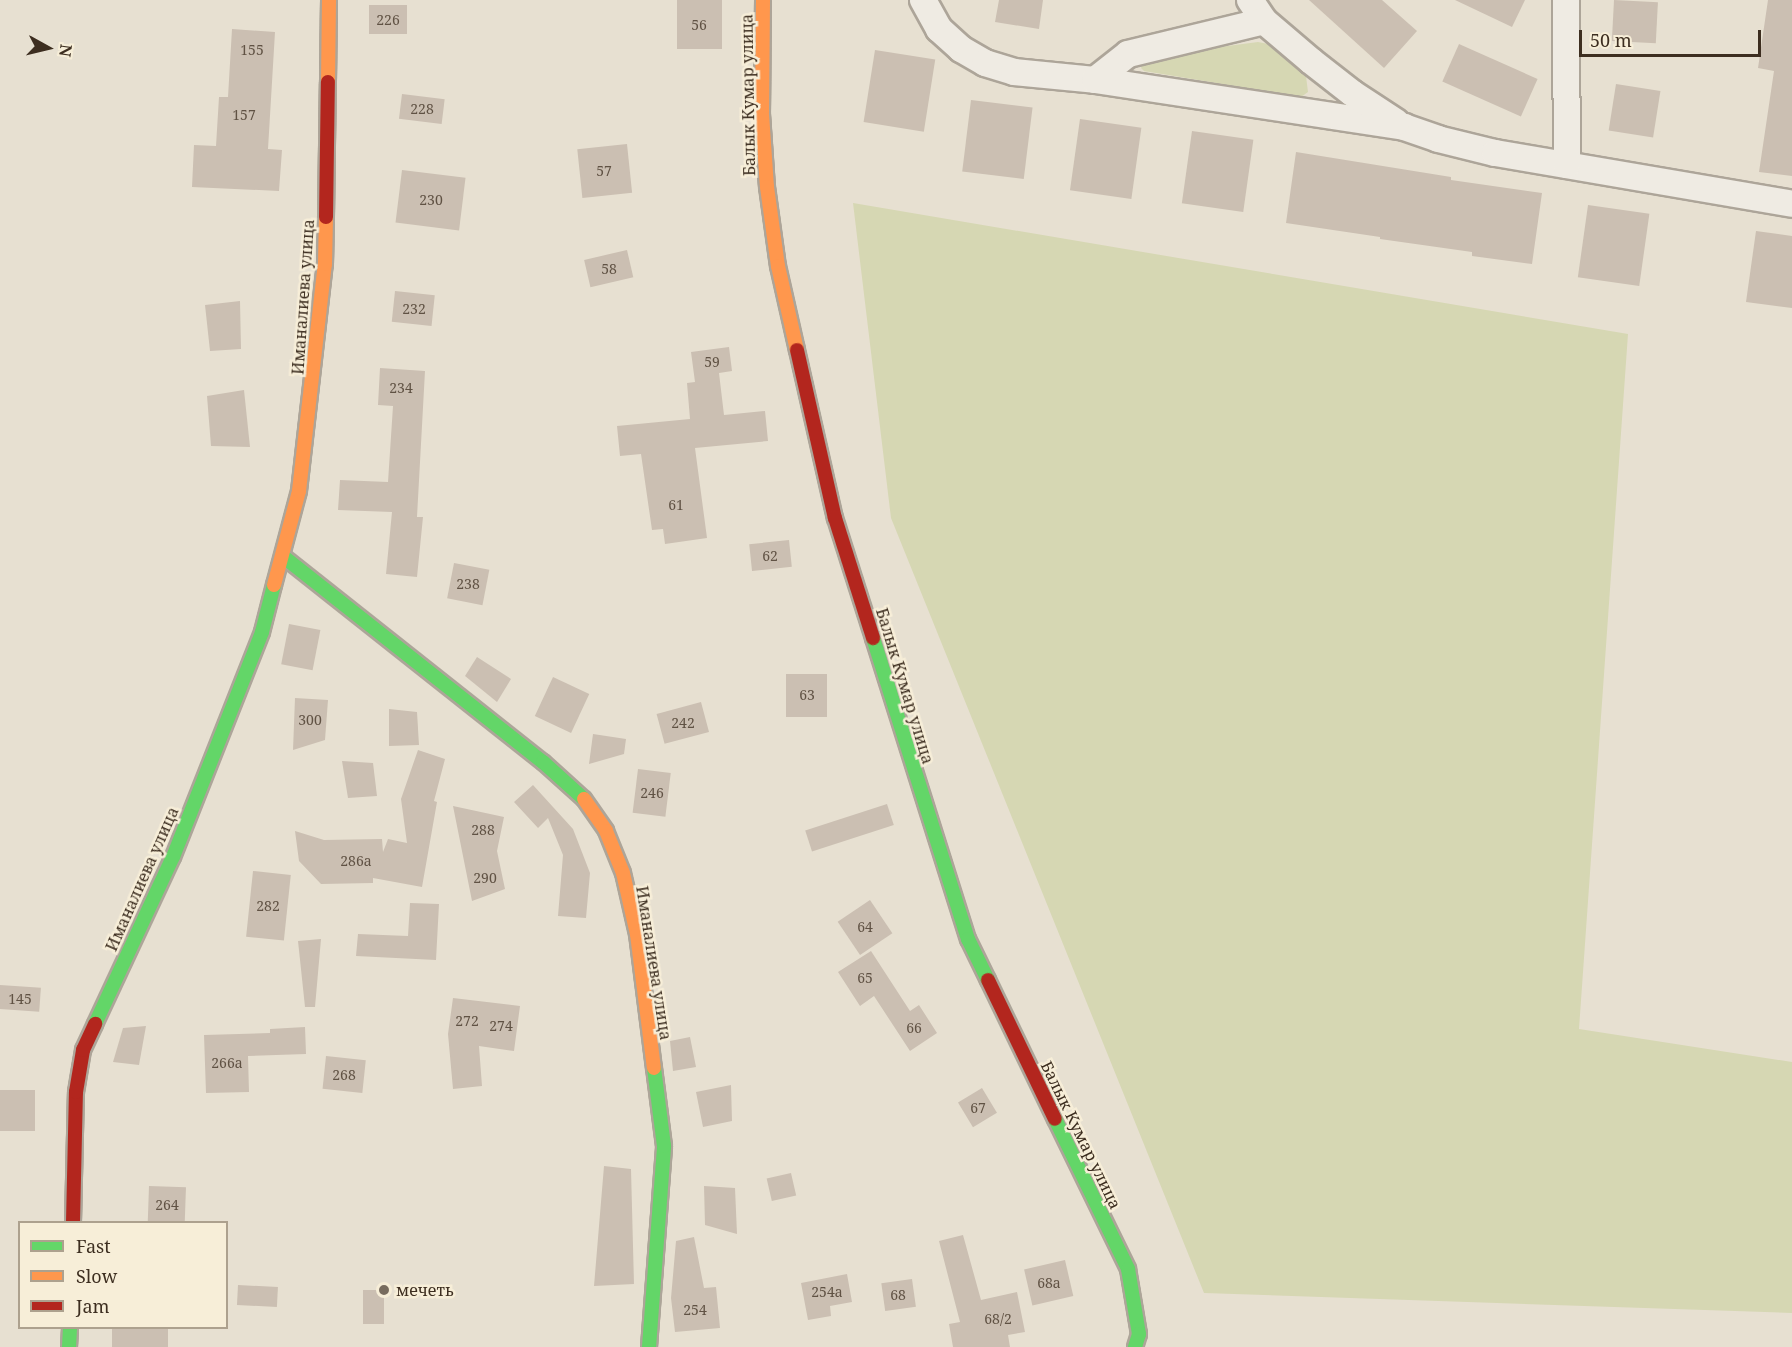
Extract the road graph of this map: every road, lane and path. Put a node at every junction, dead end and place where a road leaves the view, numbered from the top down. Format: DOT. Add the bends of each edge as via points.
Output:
graph roads {
  1 [pos="329,0"];
  2 [pos="763,0"];
  3 [pos="923,0"];
  4 [pos="1250,0"];
  5 [pos="1566,0"];
  6 [pos="1264,21"];
  7 [pos="1095,80"];
  8 [pos="1404,127"];
  9 [pos="1567,165"];
  10 [pos="1792,204"];
  11 [pos="284,557"];
  12 [pos="72,1221"];
  13 [pos="70,1329"];
  14 [pos="69,1347"];
  15 [pos="649,1347"];
  16 [pos="1135,1347"];
  1 -- 11 [label="street, Иманалиева улица" via="325,264 299,491"];
  2 -- 16 [label="street, Балык Кумар улица" via="762,114 776,255 835,518 968,939 1128,1269 1139,1334"];
  3 -- 7 [label="street" via="939,29 961,49 985,63 1014,72"];
  4 -- 6 [label="street"];
  5 -- 9 [label="street"];
  6 -- 7 [label="street" via="1128,54"];
  6 -- 8 [label="street" via="1352,93"];
  7 -- 8 [label="street"];
  8 -- 9 [label="street" via="1438,140"];
  9 -- 10 [label="street"];
  11 -- 12 [label="street, Иманалиева улица" via="262,632 173,857 83,1050 76,1092"];
  11 -- 15 [label="street, Иманалиева улица" via="543,762 582,796 606,831 623,873 637,934 664,1146"];
  13 -- 14 [label="street"];
}
